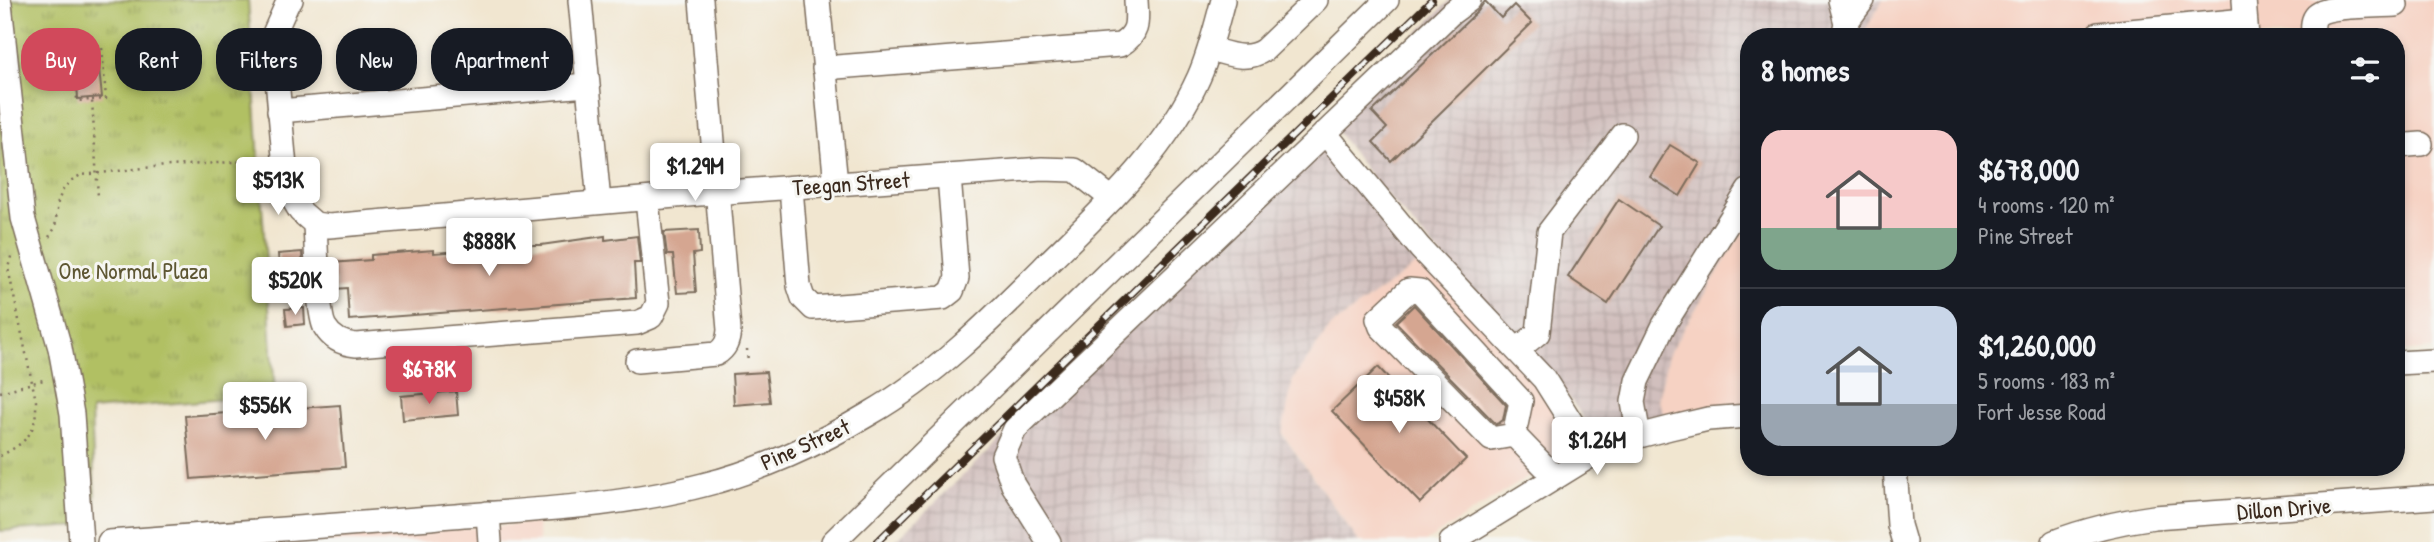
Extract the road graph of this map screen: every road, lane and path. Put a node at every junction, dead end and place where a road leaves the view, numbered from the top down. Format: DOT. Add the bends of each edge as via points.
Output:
graph roads {
  1 [pos="580,0"];
  2 [pos="701,0"];
  3 [pos="818,0"];
  4 [pos="1136,0"];
  5 [pos="1223,0"];
  6 [pos="1316,0"];
  7 [pos="1387,0"];
  8 [pos="1469,0"];
  9 [pos="1840,0"];
  10 [pos="1863,0"];
  11 [pos="289,1"];
  12 [pos="0,4"];
  13 [pos="2396,5"];
  14 [pos="2245,19"];
  15 [pos="1844,28"];
  16 [pos="1845,28"];
  17 [pos="2157,28"];
  18 [pos="2313,28"];
  19 [pos="101,48"];
  20 [pos="1210,49"];
  21 [pos="824,68"];
  22 [pos="21,79"];
  23 [pos="8,80"];
  24 [pos="587,85"];
  25 [pos="76,91"];
  26 [pos="92,100"];
  27 [pos="279,111"];
  28 [pos="1325,133"];
  29 [pos="1623,135"];
  30 [pos="2421,144"];
  31 [pos="2405,145"];
  32 [pos="284,159"];
  33 [pos="97,172"];
  34 [pos="948,176"];
  35 [pos="836,184"];
  36 [pos="791,188"];
  37 [pos="716,193"];
  38 [pos="98,197"];
  39 [pos="647,200"];
  40 [pos="1112,200"];
  41 [pos="599,202"];
  42 [pos="1740,204"];
  43 [pos="322,225"];
  44 [pos="30,243"];
  45 [pos="105,277"];
  46 [pos="40,281"];
  47 [pos="1517,350"];
  48 [pos="2434,360"];
  49 [pos="637,361"];
  50 [pos="2405,362"];
  51 [pos="65,374"];
  52 [pos="31,384"];
  53 [pos="0,393"];
  54 [pos="1740,417"];
  55 [pos="1514,435"];
  56 [pos="1639,436"];
  57 [pos="1592,455"];
  58 [pos="0,456"];
  59 [pos="1896,476"];
  60 [pos="1555,477"];
  61 [pos="2434,497"];
  62 [pos="488,513"];
  63 [pos="81,542"];
  64 [pos="109,542"];
  65 [pos="490,542"];
  66 [pos="833,542"];
  67 [pos="1049,542"];
  68 [pos="1451,542"];
  69 [pos="1904,542"];
  70 [pos="2054,542"];
  1 -- 24 [label="street"];
  2 -- 37 [label="street"];
  3 -- 21 [label="street"];
  4 -- 21 [label="street" via="1137,26 1120,45"];
  5 -- 20 [label="street, Pine Street"];
  6 -- 20 [label="street" via="1254,56"];
  7 -- 66 [label="street"];
  8 -- 28 [label="street"];
  9 -- 15 [label="street"];
  10 -- 16 [label="street"];
  11 -- 27 [label="street" via="273,36"];
  12 -- 23 [label="street"];
  13 -- 18 [label="street" via="2318,13"];
  14 -- 17 [label="street"];
  19 -- 26 [label="path" via="106,99"];
  20 -- 40 [label="street, Pine Street" via="1174,122"];
  21 -- 35 [label="street"];
  22 -- 23 [label="path"];
  23 -- 44 [label="street" via="23,218"];
  24 -- 27 [label="street"];
  24 -- 41 [label="street"];
  25 -- 26 [label="path" via="77,101"];
  26 -- 33 [label="path"];
  27 -- 32 [label="street"];
  28 -- 47 [label="street" via="1420,248"];
  28 -- 67 [label="street" via="1016,429 1003,456 1013,485"];
  29 -- 47 [label="street" via="1549,232 1538,332"];
  30 -- 31 [label="street"];
  32 -- 33 [label="path"];
  32 -- 43 [label="street" via="287,190 300,211"];
  33 -- 38 [label="path"];
  33 -- 44 [label="path" via="70,181 58,201 52,235"];
  34 -- 35 [label="street, Teegan Street"];
  34 -- 36 [label="street" via="957,278 953,291 943,298 813,308 799,286"];
  34 -- 40 [label="street, Teegan Street" via="1075,170"];
  35 -- 36 [label="street, Teegan Street"];
  36 -- 37 [label="street, Teegan Street"];
  37 -- 39 [label="street, Teegan Street"];
  37 -- 49 [label="street" via="729,330 726,346 712,355"];
  39 -- 41 [label="street, Teegan Street"];
  39 -- 43 [label="street" via="658,303 652,317 637,323 356,345 334,338 323,325"];
  40 -- 62 [label="street, Pine Street" via="956,351 871,414 821,440 704,485 617,501"];
  41 -- 43 [label="street, Teegan Street"];
  42 -- 56 [label="street" via="1664,325 1637,381 1633,402"];
  44 -- 46 [label="street"];
  44 -- 52 [label="path" via="15,248 8,268"];
  45 -- 46 [label="path"];
  46 -- 51 [label="street"];
  47 -- 57 [label="street" via="1544,379"];
  48 -- 50 [label="street"];
  51 -- 52 [label="path"];
  51 -- 63 [label="street"];
  52 -- 53 [label="path"];
  52 -- 58 [label="path" via="36,410 33,431"];
  54 -- 56 [label="street" via="1708,419"];
  55 -- 55 [label="street" via="1491,439 1381,327 1378,319 1409,290 1420,291 1521,401"];
  55 -- 60 [label="street"];
  56 -- 57 [label="street"];
  57 -- 60 [label="street"];
  59 -- 69 [label="street"];
  60 -- 68 [label="street"];
  61 -- 70 [label="street, Dillon Drive" via="2154,517 2095,527"];
  62 -- 64 [label="street, Pine Street"];
  62 -- 65 [label="street"];
}
